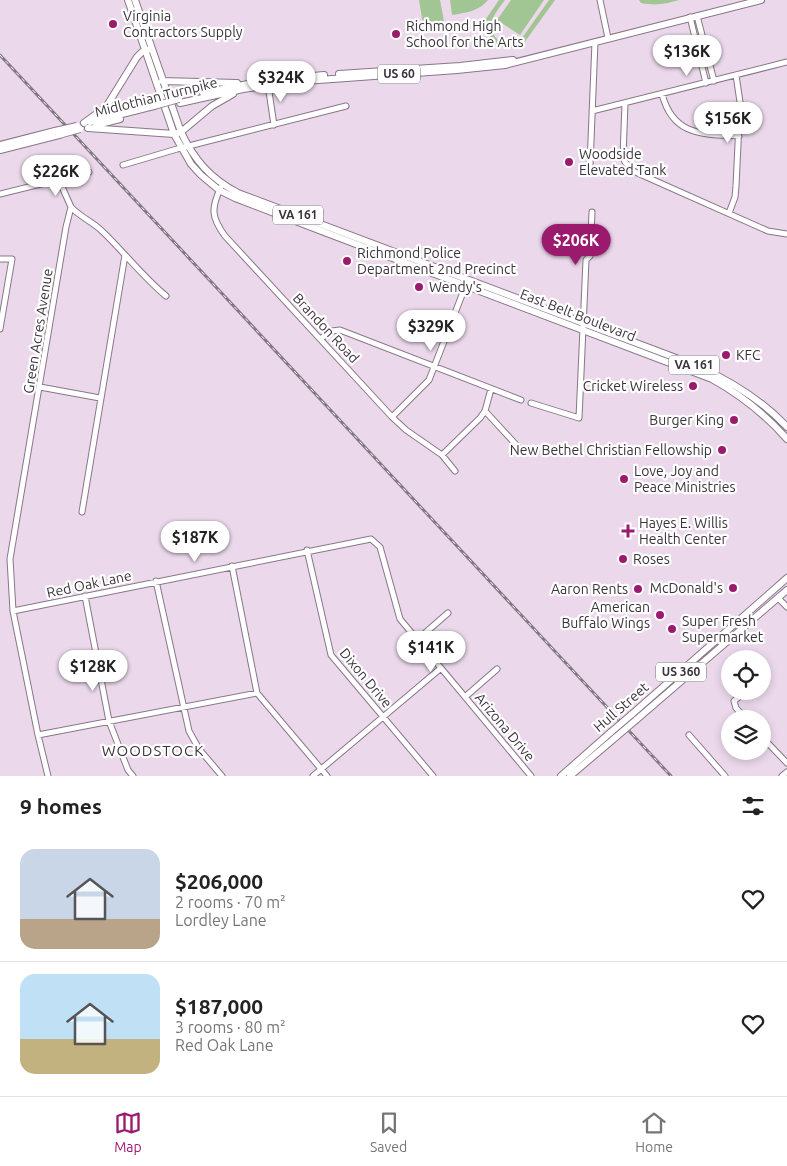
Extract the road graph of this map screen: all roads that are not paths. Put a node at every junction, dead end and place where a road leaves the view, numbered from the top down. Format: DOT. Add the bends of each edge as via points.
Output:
graph roads {
  1 [pos="128,0"];
  2 [pos="135,0"];
  3 [pos="600,0"];
  4 [pos="761,0"];
  5 [pos="697,16"];
  6 [pos="690,18"];
  7 [pos="608,38"];
  8 [pos="595,42"];
  9 [pos="149,47"];
  10 [pos="529,58"];
  11 [pos="787,62"];
  12 [pos="736,75"];
  13 [pos="164,81"];
  14 [pos="714,81"];
  15 [pos="156,83"];
  16 [pos="706,83"];
  17 [pos="268,85"];
  18 [pos="246,86"];
  19 [pos="662,94"];
  20 [pos="624,103"];
  21 [pos="346,106"];
  22 [pos="592,111"];
  23 [pos="274,125"];
  24 [pos="82,126"];
  25 [pos="190,126"];
  26 [pos="181,132"];
  27 [pos="57,133"];
  28 [pos="174,134"];
  29 [pos="738,136"];
  30 [pos="0,145"];
  31 [pos="185,146"];
  32 [pos="0,150"];
  33 [pos="123,165"];
  34 [pos="590,165"];
  35 [pos="89,172"];
  36 [pos="59,180"];
  37 [pos="221,187"];
  38 [pos="0,194"];
  39 [pos="71,207"];
  40 [pos="592,212"];
  41 [pos="729,213"];
  42 [pos="787,234"];
  43 [pos="125,255"];
  44 [pos="0,259"];
  45 [pos="467,282"];
  46 [pos="166,296"];
  47 [pos="583,326"];
  48 [pos="0,329"];
  49 [pos="320,339"];
  50 [pos="436,367"];
  51 [pos="40,387"];
  52 [pos="491,388"];
  53 [pos="100,398"];
  54 [pos="521,400"];
  55 [pos="531,403"];
  56 [pos="485,411"];
  57 [pos="392,417"];
  58 [pos="787,427"];
  59 [pos="787,439"];
  60 [pos="520,449"];
  61 [pos="442,455"];
  62 [pos="455,471"];
  63 [pos="82,512"];
  64 [pos="374,540"];
  65 [pos="307,550"];
  66 [pos="232,566"];
  67 [pos="787,578"];
  68 [pos="156,581"];
  69 [pos="781,583"];
  70 [pos="787,590"];
  71 [pos="84,596"];
  72 [pos="766,596"];
  73 [pos="778,598"];
  74 [pos="787,607"];
  75 [pos="763,610"];
  76 [pos="13,611"];
  77 [pos="448,613"];
  78 [pos="417,640"];
  79 [pos="440,668"];
  80 [pos="497,669"];
  81 [pos="257,693"];
  82 [pos="465,697"];
  83 [pos="183,707"];
  84 [pos="383,717"];
  85 [pos="633,717"];
  86 [pos="109,721"];
  87 [pos="38,735"];
  88 [pos="614,735"];
  89 [pos="688,736"];
  90 [pos="771,746"];
  91 [pos="787,763"];
  92 [pos="321,769"];
  93 [pos="787,772"];
  94 [pos="48,776"];
  95 [pos="133,776"];
  96 [pos="222,776"];
  97 [pos="313,776"];
  98 [pos="327,776"];
  99 [pos="433,776"];
  100 [pos="531,776"];
  101 [pos="561,776"];
  102 [pos="570,776"];
  103 [pos="725,776"];
  104 [pos="782,776"];
  1 -- 9 [label="main road, VA 161"];
  2 -- 9 [label="main road, VA 161"];
  3 -- 7 [label="street"];
  4 -- 5 [label="main road, Midlothian Turnpike / US 60"];
  5 -- 6 [label="main road, Midlothian Turnpike / US 60"];
  5 -- 14 [label="street"];
  6 -- 7 [label="main road, Midlothian Turnpike / US 60"];
  6 -- 16 [label="street"];
  7 -- 8 [label="main road, Midlothian Turnpike / US 60"];
  8 -- 10 [label="main road, Midlothian Turnpike / US 60"];
  8 -- 22 [label="street"];
  9 -- 13 [label="main road, VA 161"];
  9 -- 15 [label="main road, VA 161"];
  9 -- 24 [label="main road" via="138,57 106,107"];
  10 -- 17 [label="main road, Midlothian Turnpike / US 60" via="483,68"];
  10 -- 18 [label="main road, Midlothian Turnpike / US 60" via="460,66 302,76"];
  11 -- 12 [label="street"];
  12 -- 14 [label="street"];
  12 -- 29 [label="street" via="740,102"];
  13 -- 15 [label="main road"];
  13 -- 18 [label="main road"];
  13 -- 26 [label="main road, East Belt Boulevard / VA 161"];
  14 -- 16 [label="street"];
  15 -- 28 [label="main road, East Belt Boulevard / VA 161"];
  16 -- 19 [label="street"];
  17 -- 18 [label="main road, Midlothian Turnpike / US 60"];
  17 -- 23 [label="street"];
  18 -- 24 [label="main road, Midlothian Turnpike / US 60"];
  18 -- 25 [label="main road" via="218,102"];
  19 -- 20 [label="street"];
  19 -- 29 [label="street" via="669,112 684,128 703,134"];
  20 -- 22 [label="street"];
  20 -- 41 [label="street" via="623,157 628,166 643,176"];
  21 -- 23 [label="street"];
  22 -- 34 [label="street"];
  23 -- 31 [label="street"];
  24 -- 27 [label="main road, Midlothian Turnpike / US 60, bridge"];
  24 -- 28 [label="main road"];
  25 -- 26 [label="main road"];
  25 -- 31 [label="main road"];
  26 -- 28 [label="main road"];
  26 -- 31 [label="main road, East Belt Boulevard / VA 161"];
  27 -- 30 [label="main road, Midlothian Turnpike / US 60"];
  27 -- 32 [label="main road, Midlothian Turnpike / US 60"];
  28 -- 31 [label="main road, East Belt Boulevard / VA 161"];
  29 -- 41 [label="street" via="736,192"];
  31 -- 33 [label="street"];
  31 -- 37 [label="main road, East Belt Boulevard / VA 161" via="196,170"];
  35 -- 36 [label="street"];
  36 -- 38 [label="street"];
  36 -- 39 [label="street"];
  37 -- 45 [label="main road, East Belt Boulevard / VA 161" via="261,208 438,276"];
  37 -- 49 [label="street, Brandon Road" via="213,210 216,225"];
  39 -- 43 [label="street" via="100,229"];
  39 -- 51 [label="street, Green Acres Avenue"];
  40 -- 47 [label="street"];
  41 -- 42 [label="street" via="768,231"];
  43 -- 46 [label="street"];
  43 -- 53 [label="street"];
  44 -- 48 [label="street" via="12,260"];
  45 -- 47 [label="main road, East Belt Boulevard / VA 161"];
  45 -- 50 [label="street"];
  47 -- 55 [label="street" via="579,418"];
  47 -- 58 [label="main road, East Belt Boulevard / VA 161" via="713,373 750,395"];
  47 -- 59 [label="main road, East Belt Boulevard / VA 161" via="718,382 764,414"];
  49 -- 50 [label="street" via="340,330"];
  49 -- 57 [label="street, Brandon Road"];
  50 -- 52 [label="street"];
  50 -- 57 [label="street" via="427,384"];
  51 -- 53 [label="street"];
  51 -- 76 [label="street, Green Acres Avenue" via="10,559"];
  52 -- 54 [label="street"];
  52 -- 56 [label="street"];
  53 -- 63 [label="street"];
  56 -- 60 [label="street"];
  56 -- 61 [label="street" via="475,425"];
  57 -- 61 [label="street, Brandon Road"];
  61 -- 62 [label="street, Brandon Road"];
  64 -- 65 [label="street, Red Oak Lane" via="367,538"];
  64 -- 78 [label="street, Arizona Drive" via="380,547 400,619"];
  65 -- 66 [label="street, Red Oak Lane"];
  65 -- 84 [label="street, Dixon Drive" via="330,655"];
  66 -- 68 [label="street, Red Oak Lane"];
  66 -- 81 [label="street"];
  67 -- 69 [label="main road, Hull Street / US 360"];
  68 -- 71 [label="street, Red Oak Lane"];
  68 -- 83 [label="street"];
  69 -- 72 [label="main road, Hull Street / US 360"];
  69 -- 73 [label="main road"];
  70 -- 73 [label="main road, Hull Street / US 360"];
  71 -- 76 [label="street, Red Oak Lane"];
  71 -- 86 [label="street"];
  72 -- 75 [label="main road"];
  72 -- 85 [label="main road, Hull Street / US 360"];
  73 -- 74 [label="street"];
  73 -- 75 [label="main road, Hull Street / US 360"];
  75 -- 85 [label="main road, Hull Street / US 360"];
  76 -- 87 [label="street, Green Acres Avenue"];
  77 -- 78 [label="street"];
  78 -- 79 [label="street, Arizona Drive"];
  79 -- 82 [label="street, Arizona Drive"];
  79 -- 84 [label="street"];
  80 -- 82 [label="street"];
  81 -- 83 [label="street"];
  81 -- 92 [label="street"];
  82 -- 100 [label="street, Arizona Drive"];
  83 -- 86 [label="street"];
  83 -- 96 [label="street" via="194,742"];
  84 -- 92 [label="street"];
  84 -- 99 [label="street, Dixon Drive"];
  85 -- 88 [label="main road, Hull Street / US 360, bridge"];
  86 -- 87 [label="street"];
  86 -- 95 [label="street"];
  87 -- 94 [label="street, Green Acres Avenue"];
  88 -- 101 [label="main road, Hull Street / US 360"];
  88 -- 102 [label="main road, Hull Street / US 360"];
  89 -- 103 [label="street"];
  90 -- 91 [label="street"];
  92 -- 97 [label="street"];
  92 -- 98 [label="street"];
  93 -- 104 [label="street"];
}
